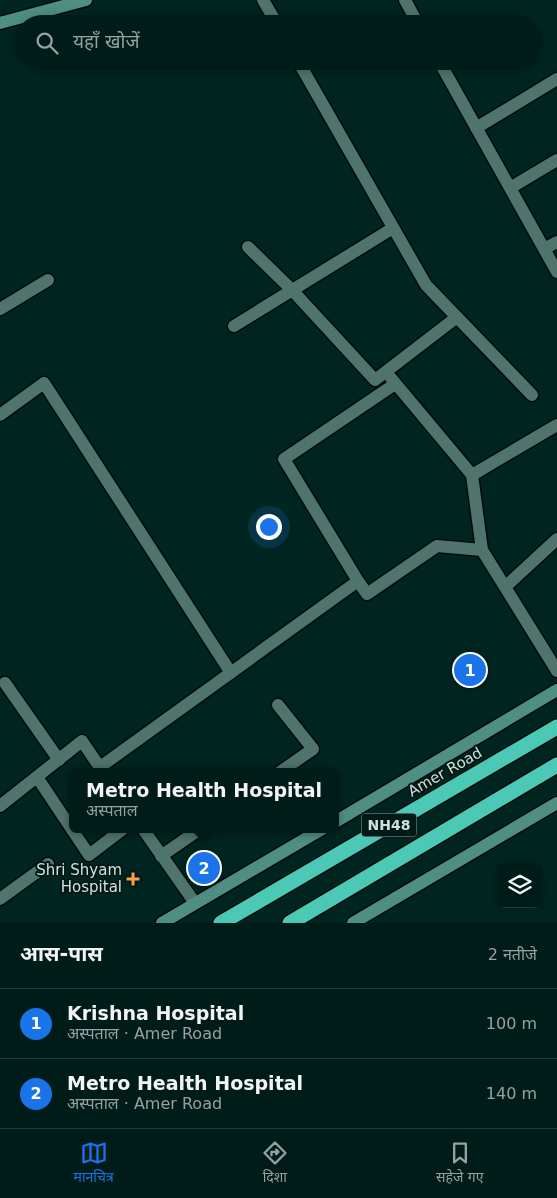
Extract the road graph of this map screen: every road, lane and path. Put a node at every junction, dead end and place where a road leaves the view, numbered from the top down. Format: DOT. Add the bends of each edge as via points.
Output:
graph roads {
  1 [pos="86,0"];
  2 [pos="263,0"];
  3 [pos="405,0"];
  4 [pos="30,15"];
  5 [pos="272,15"];
  6 [pos="413,15"];
  7 [pos="15,19"];
  8 [pos="0,23"];
  9 [pos="303,70"];
  10 [pos="444,70"];
  11 [pos="557,79"];
  12 [pos="476,128"];
  13 [pos="557,160"];
  14 [pos="510,188"];
  15 [pos="393,228"];
  16 [pos="557,242"];
  17 [pos="248,247"];
  18 [pos="544,249"];
  19 [pos="557,272"];
  20 [pos="48,280"];
  21 [pos="292,290"];
  22 [pos="0,309"];
  23 [pos="457,317"];
  24 [pos="234,326"];
  25 [pos="386,372"];
  26 [pos="395,384"];
  27 [pos="532,395"];
  28 [pos="0,415"];
  29 [pos="557,425"];
  30 [pos="472,475"];
  31 [pos="557,539"];
  32 [pos="482,550"];
  33 [pos="358,580"];
  34 [pos="505,587"];
  35 [pos="557,670"];
  36 [pos="231,672"];
  37 [pos="2,682"];
  38 [pos="557,690"];
  39 [pos="278,705"];
  40 [pos="557,727"];
  41 [pos="59,760"];
  42 [pos="557,765"];
  43 [pos="101,768"];
  44 [pos="103,768"];
  45 [pos="286,768"];
  46 [pos="37,777"];
  47 [pos="557,803"];
  48 [pos="0,806"];
  49 [pos="339,820"];
  50 [pos="69,825"];
  51 [pos="74,833"];
  52 [pos="117,833"];
  53 [pos="146,833"];
  54 [pos="194,833"];
  55 [pos="315,833"];
  56 [pos="161,856"];
  57 [pos="48,864"];
  58 [pos="0,899"];
  59 [pos="195,904"];
  60 [pos="162,923"];
  61 [pos="222,923"];
  62 [pos="290,923"];
  63 [pos="353,923"];
  1 -- 4 [label="street"];
  2 -- 5 [label="street"];
  3 -- 6 [label="street"];
  7 -- 8 [label="street"];
  9 -- 15 [label="street"];
  10 -- 12 [label="street"];
  11 -- 12 [label="street"];
  12 -- 14 [label="street"];
  13 -- 14 [label="street"];
  14 -- 18 [label="street"];
  15 -- 21 [label="street"];
  15 -- 23 [label="street" via="426,285"];
  16 -- 18 [label="street"];
  17 -- 21 [label="street"];
  18 -- 19 [label="street"];
  20 -- 22 [label="street"];
  21 -- 24 [label="street"];
  21 -- 25 [label="street" via="376,380"];
  23 -- 25 [label="street"];
  23 -- 27 [label="street"];
  25 -- 26 [label="street"];
  26 -- 30 [label="street"];
  26 -- 33 [label="street" via="284,460"];
  28 -- 36 [label="street" via="44,383"];
  29 -- 30 [label="street"];
  30 -- 32 [label="street"];
  31 -- 34 [label="street"];
  32 -- 33 [label="street" via="437,546 367,594"];
  32 -- 34 [label="street"];
  33 -- 36 [label="street"];
  34 -- 35 [label="street"];
  36 -- 44 [label="street"];
  37 -- 41 [label="street"];
  38 -- 49 [label="street"];
  39 -- 45 [label="street" via="313,749"];
  40 -- 61 [label="highway, Amer Road / NH48"];
  41 -- 43 [label="street" via="82,742"];
  41 -- 46 [label="street"];
  42 -- 62 [label="highway, NH48"];
  46 -- 48 [label="street"];
  46 -- 50 [label="street"];
  47 -- 63 [label="street"];
  51 -- 52 [label="street" via="89,855"];
  53 -- 56 [label="street"];
  54 -- 56 [label="street"];
  55 -- 59 [label="street"];
  56 -- 59 [label="street"];
  57 -- 58 [label="street"];
  59 -- 60 [label="street"];
}
